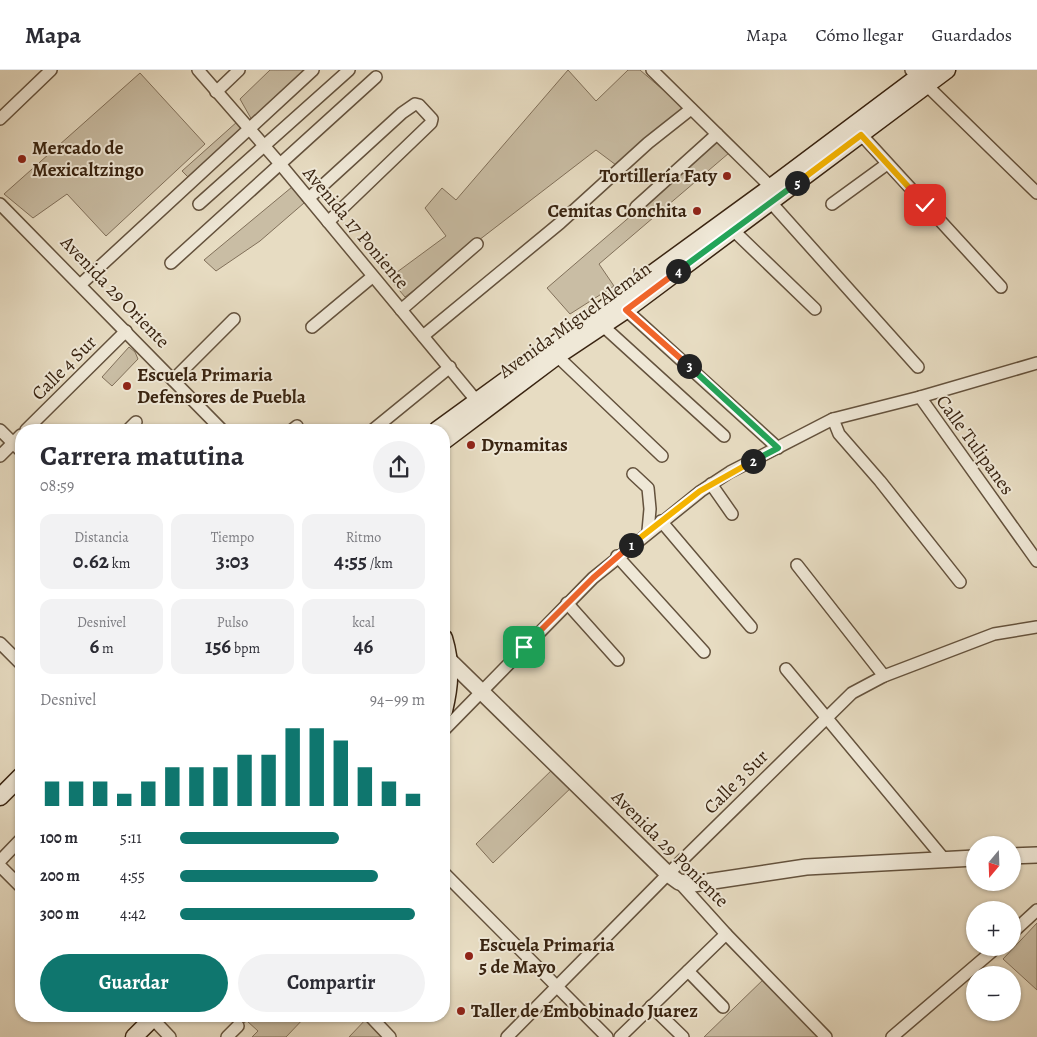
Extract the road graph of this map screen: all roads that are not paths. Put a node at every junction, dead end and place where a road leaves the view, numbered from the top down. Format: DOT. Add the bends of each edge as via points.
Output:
graph roads {
  1 [pos="51,70"];
  2 [pos="198,70"];
  3 [pos="239,70"];
  4 [pos="314,70"];
  5 [pos="349,70"];
  6 [pos="652,70"];
  7 [pos="946,70"];
  8 [pos="921,76"];
  9 [pos="376,77"];
  10 [pos="216,92"];
  11 [pos="691,108"];
  12 [pos="0,119"];
  13 [pos="250,129"];
  14 [pos="857,130"];
  15 [pos="717,134"];
  16 [pos="264,146"];
  17 [pos="887,164"];
  18 [pos="281,165"];
  19 [pos="1037,194"];
  20 [pos="771,195"];
  21 [pos="309,198"];
  22 [pos="0,204"];
  23 [pos="199,204"];
  24 [pos="832,204"];
  25 [pos="636,207"];
  26 [pos="328,222"];
  27 [pos="733,230"];
  28 [pos="477,244"];
  29 [pos="170,263"];
  30 [pos="372,278"];
  31 [pos="81,284"];
  32 [pos="1001,287"];
  33 [pos="815,309"];
  34 [pos="401,310"];
  35 [pos="626,310"];
  36 [pos="234,319"];
  37 [pos="603,326"];
  38 [pos="312,327"];
  39 [pos="126,330"];
  40 [pos="423,336"];
  41 [pos="557,356"];
  42 [pos="1037,363"];
  43 [pos="450,367"];
  44 [pos="918,367"];
  45 [pos="173,380"];
  46 [pos="920,397"];
  47 [pos="480,405"];
  48 [pos="833,419"];
  49 [pos="32,424"];
  50 [pos="216,424"];
  51 [pos="380,424"];
  52 [pos="447,424"];
  53 [pos="0,430"];
  54 [pos="450,435"];
  55 [pos="724,436"];
  56 [pos="15,440"];
  57 [pos="15,446"];
  58 [pos="778,448"];
  59 [pos="0,456"];
  60 [pos="662,456"];
  61 [pos="633,474"];
  62 [pos="711,484"];
  63 [pos="732,514"];
  64 [pos="661,521"];
  65 [pos="648,531"];
  66 [pos="617,556"];
  67 [pos="1037,561"];
  68 [pos="797,565"];
  69 [pos="960,582"];
  70 [pos="567,604"];
  71 [pos="751,626"];
  72 [pos="1037,627"];
  73 [pos="0,643"];
  74 [pos="704,652"];
  75 [pos="15,658"];
  76 [pos="450,659"];
  77 [pos="618,660"];
  78 [pos="786,669"];
  79 [pos="884,676"];
  80 [pos="482,691"];
  81 [pos="825,718"];
  82 [pos="450,724"];
  83 [pos="15,782"];
  84 [pos="0,797"];
  85 [pos="15,845"];
  86 [pos="1037,855"];
  87 [pos="1021,856"];
  88 [pos="966,859"];
  89 [pos="944,860"];
  90 [pos="0,861"];
  91 [pos="0,866"];
  92 [pos="674,878"];
  93 [pos="450,879"];
  94 [pos="15,881"];
  95 [pos="1037,910"];
  96 [pos="1021,925"];
  97 [pos="726,934"];
  98 [pos="987,956"];
  99 [pos="688,971"];
  100 [pos="558,987"];
  101 [pos="651,1006"];
  102 [pos="723,1007"];
  103 [pos="147,1022"];
  104 [pos="157,1022"];
  105 [pos="375,1022"];
  106 [pos="238,1026"];
  107 [pos="134,1037"];
  108 [pos="170,1037"];
  109 [pos="227,1037"];
  110 [pos="390,1037"];
  111 [pos="507,1037"];
  112 [pos="608,1037"];
  113 [pos="620,1037"];
  114 [pos="683,1037"];
  115 [pos="826,1037"];
  116 [pos="892,1037"];
  1 -- 12 [label="street"];
  2 -- 10 [label="street, Avenida 17 Poniente"];
  3 -- 10 [label="street"];
  4 -- 13 [label="street"];
  5 -- 16 [label="street"];
  6 -- 11 [label="street"];
  7 -- 8 [label="main road, Avenida Miguel Alemán"];
  8 -- 14 [label="main road, Avenida Miguel Alemán"];
  8 -- 19 [label="street"];
  9 -- 18 [label="street"];
  10 -- 13 [label="street, Avenida 17 Poniente"];
  11 -- 15 [label="street"];
  11 -- 40 [label="street" via="560,223"];
  13 -- 16 [label="street, Avenida 17 Poniente"];
  13 -- 31 [label="street"];
  14 -- 17 [label="street"];
  14 -- 20 [label="main road, Avenida Miguel Alemán"];
  15 -- 20 [label="street"];
  15 -- 25 [label="street"];
  16 -- 18 [label="street, Avenida 17 Poniente"];
  16 -- 23 [label="street"];
  17 -- 24 [label="street"];
  17 -- 32 [label="street"];
  18 -- 21 [label="street, Avenida 17 Poniente"];
  18 -- 29 [label="street"];
  20 -- 27 [label="main road, Avenida Miguel Alemán"];
  20 -- 44 [label="street"];
  20 -- 47 [label="main road, Avenida Miguel Alemán"];
  21 -- 26 [label="street, Avenida 17 Poniente"];
  21 -- 26 [label="street" via="415,104 420,104 432,119"];
  22 -- 31 [label="street, Avenida 29 Oriente"];
  26 -- 30 [label="street, Avenida 17 Poniente"];
  27 -- 33 [label="street"];
  27 -- 35 [label="main road, Avenida Miguel Alemán"];
  28 -- 34 [label="street"];
  30 -- 34 [label="street, Avenida 17 Poniente"];
  30 -- 38 [label="street"];
  31 -- 39 [label="street, Avenida 29 Oriente"];
  34 -- 40 [label="street, Avenida 17 Poniente"];
  35 -- 37 [label="main road, Avenida Miguel Alemán"];
  35 -- 58 [label="street"];
  36 -- 45 [label="street"];
  37 -- 41 [label="main road, Avenida Miguel Alemán"];
  37 -- 55 [label="street"];
  39 -- 45 [label="street, Avenida 29 Oriente"];
  39 -- 49 [label="street, Calle 4 Sur"];
  40 -- 43 [label="street, Avenida 17 Poniente"];
  41 -- 47 [label="main road, Avenida Miguel Alemán"];
  41 -- 60 [label="street"];
  42 -- 46 [label="street"];
  43 -- 47 [label="street, Avenida 17 Poniente"];
  43 -- 51 [label="street"];
  45 -- 50 [label="street, Avenida 29 Oriente"];
  46 -- 48 [label="street"];
  46 -- 67 [label="street, Calle Tulipanes"];
  47 -- 52 [label="main road, Avenida Miguel Alemán"];
  47 -- 54 [label="main road, Avenida Miguel Alemán"];
  48 -- 58 [label="street"];
  48 -- 69 [label="street" via="839,434"];
  53 -- 56 [label="street"];
  57 -- 59 [label="street"];
  58 -- 62 [label="street"];
  61 -- 65 [label="street" via="648,488"];
  62 -- 63 [label="street"];
  62 -- 64 [label="street"];
  64 -- 65 [label="street"];
  64 -- 71 [label="street"];
  65 -- 66 [label="street"];
  66 -- 70 [label="street"];
  66 -- 74 [label="street"];
  68 -- 79 [label="street"];
  70 -- 77 [label="street"];
  70 -- 80 [label="street"];
  72 -- 79 [label="street, Calle 3 Sur" via="994,634"];
  73 -- 75 [label="street"];
  76 -- 80 [label="street"];
  78 -- 81 [label="street"];
  79 -- 81 [label="street, Calle 3 Sur" via="852,694"];
  80 -- 82 [label="street"];
  80 -- 92 [label="street, Avenida 29 Poniente"];
  81 -- 89 [label="street"];
  81 -- 92 [label="street, Calle 3 Sur"];
  83 -- 84 [label="main road"];
  85 -- 90 [label="street"];
  86 -- 87 [label="street"];
  88 -- 89 [label="street"];
  89 -- 92 [label="street" via="806,866 694,884"];
  91 -- 94 [label="street"];
  92 -- 97 [label="street, Avenida 29 Poniente"];
  92 -- 100 [label="street, Calle 3 Sur"];
  93 -- 100 [label="street"];
  95 -- 96 [label="street"];
  97 -- 99 [label="street"];
  97 -- 115 [label="street, Avenida 29 Poniente"];
  98 -- 116 [label="street"];
  99 -- 101 [label="street"];
  99 -- 102 [label="street"];
  100 -- 111 [label="street, Calle 3 Sur"];
  100 -- 112 [label="street"];
  101 -- 113 [label="street"];
  101 -- 114 [label="street"];
  103 -- 107 [label="main road"];
  104 -- 108 [label="street"];
  105 -- 110 [label="street"];
  106 -- 109 [label="street"];
}
